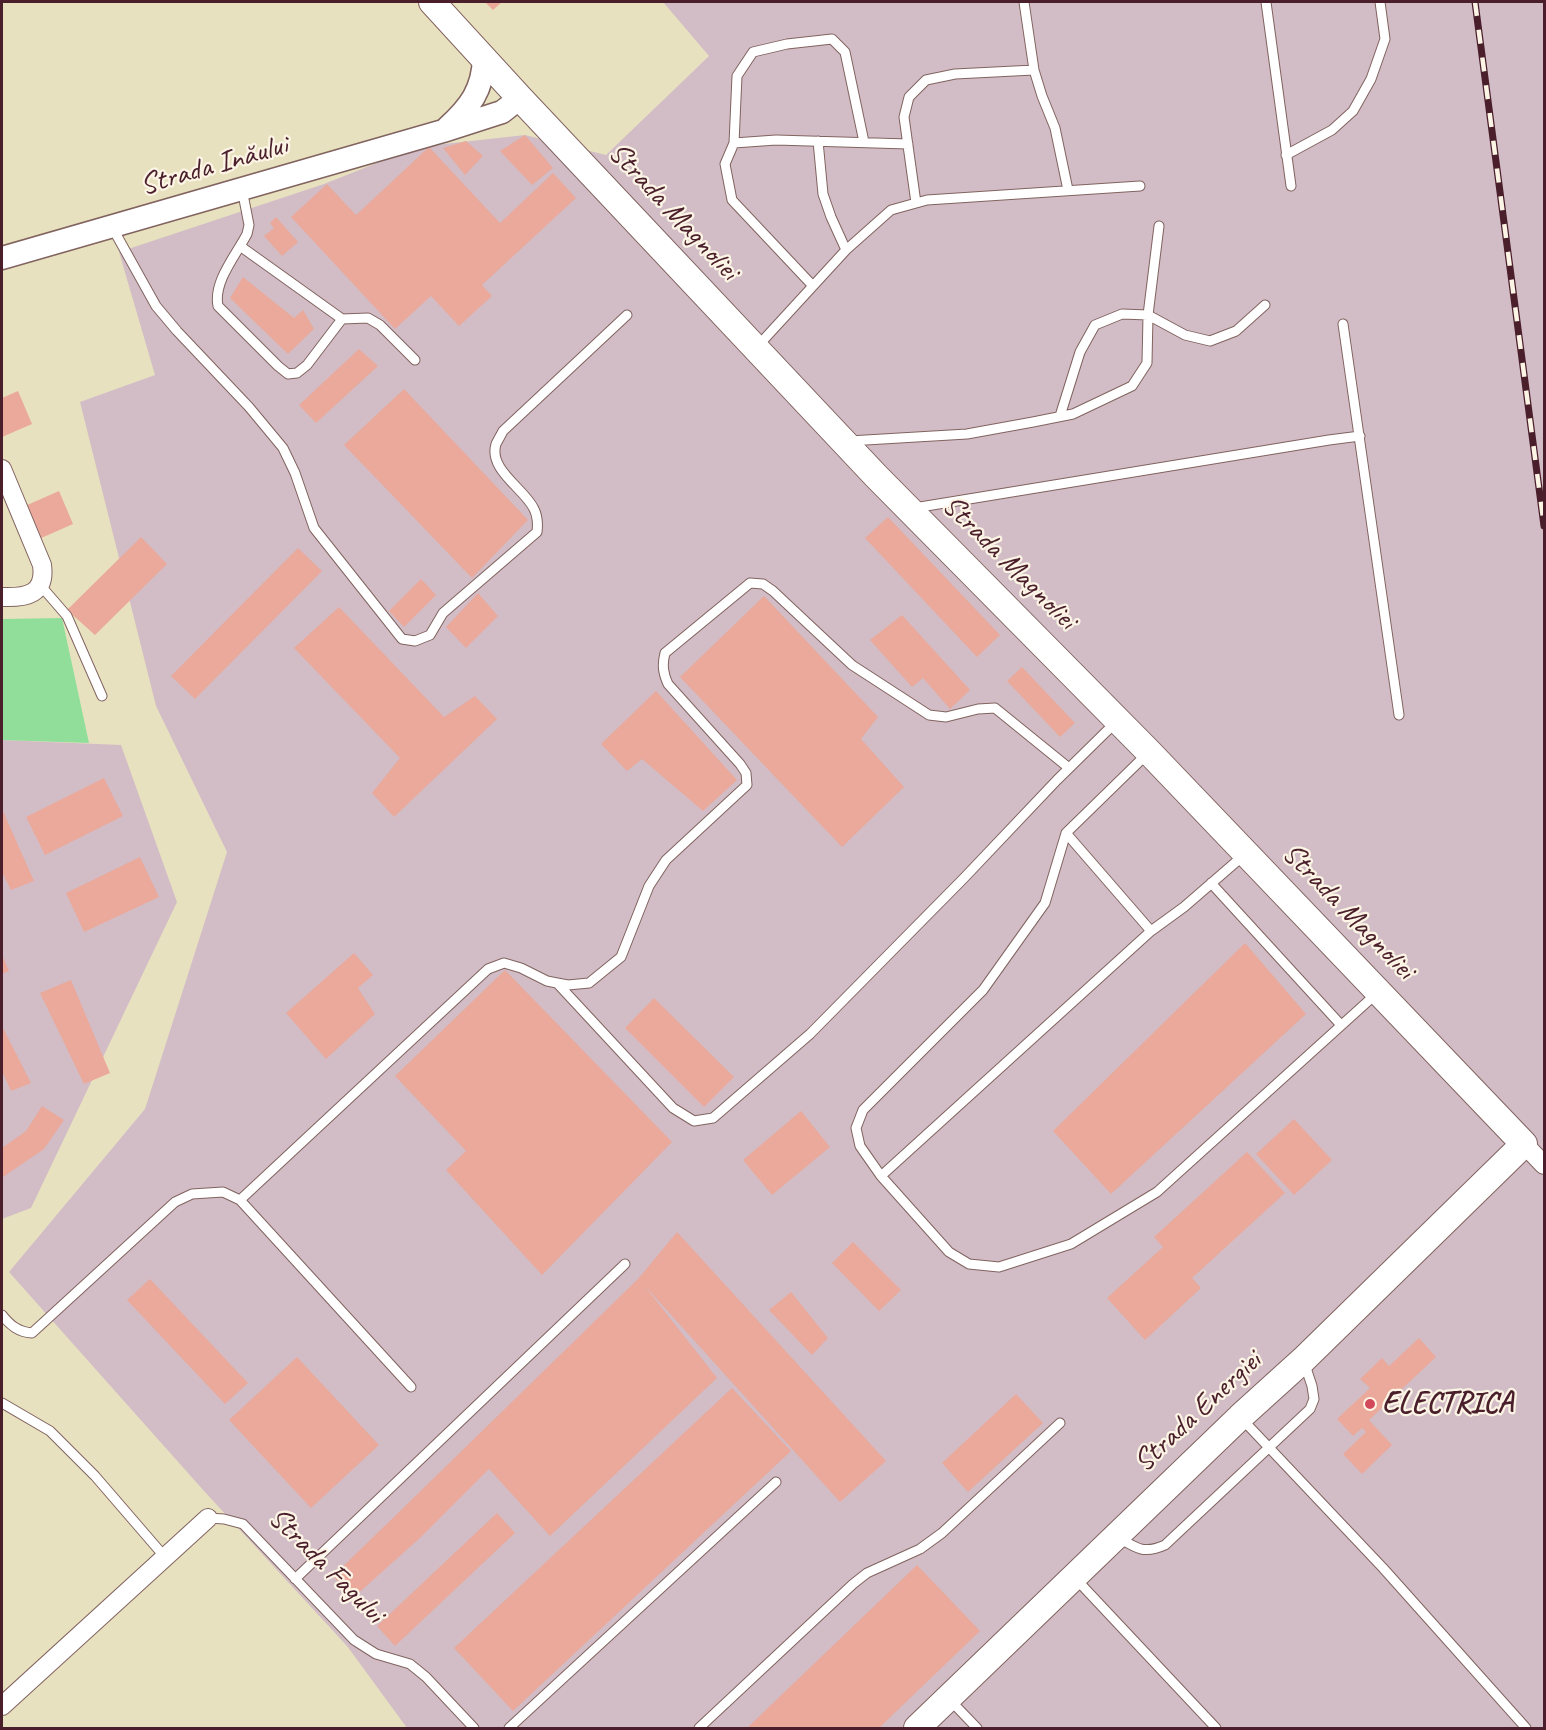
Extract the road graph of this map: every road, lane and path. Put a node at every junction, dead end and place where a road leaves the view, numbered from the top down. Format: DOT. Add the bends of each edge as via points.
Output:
graph roads {
  1 [pos="432,2"];
  2 [pos="1024,2"];
  3 [pos="1266,2"];
  4 [pos="1380,2"];
  5 [pos="484,58"];
  6 [pos="1034,70"];
  7 [pos="520,98"];
  8 [pos="443,131"];
  9 [pos="818,141"];
  10 [pos="864,142"];
  11 [pos="734,144"];
  12 [pos="908,144"];
  13 [pos="1286,155"];
  14 [pos="1140,186"];
  15 [pos="1291,186"];
  16 [pos="242,189"];
  17 [pos="1068,190"];
  18 [pos="916,203"];
  19 [pos="112,226"];
  20 [pos="1159,226"];
  21 [pos="240,246"];
  22 [pos="846,250"];
  23 [pos="2,258"];
  24 [pos="813,286"];
  25 [pos="1265,305"];
  26 [pos="627,315"];
  27 [pos="1148,315"];
  28 [pos="342,319"];
  29 [pos="1343,324"];
  30 [pos="756,348"];
  31 [pos="415,360"];
  32 [pos="1060,417"];
  33 [pos="1360,436"];
  34 [pos="843,441"];
  35 [pos="2,469"];
  36 [pos="909,509"];
  37 [pos="41,586"];
  38 [pos="2,597"];
  39 [pos="102,696"];
  40 [pos="1399,715"];
  41 [pos="1118,720"];
  42 [pos="1149,752"];
  43 [pos="1069,768"];
  44 [pos="1066,833"];
  45 [pos="1246,853"];
  46 [pos="1211,883"];
  47 [pos="1151,931"];
  48 [pos="557,983"];
  49 [pos="1378,991"];
  50 [pos="1341,1025"];
  51 [pos="1524,1144"];
  52 [pos="1545,1165"];
  53 [pos="881,1176"];
  54 [pos="240,1200"];
  55 [pos="625,1264"];
  56 [pos="2,1315"];
  57 [pos="1303,1360"];
  58 [pos="411,1387"];
  59 [pos="2,1403"];
  60 [pos="1240,1417"];
  61 [pos="1060,1423"];
  62 [pos="1270,1448"];
  63 [pos="776,1482"];
  64 [pos="208,1518"];
  65 [pos="1115,1536"];
  66 [pos="164,1556"];
  67 [pos="1074,1577"];
  68 [pos="295,1579"];
  69 [pos="949,1698"];
  70 [pos="2,1706"];
  71 [pos="474,1728"];
  72 [pos="509,1728"];
  73 [pos="699,1728"];
  74 [pos="917,1728"];
  75 [pos="977,1728"];
  76 [pos="1216,1728"];
  77 [pos="1526,1728"];
  1 -- 5 [label="main road, Strada Magnoliei"];
  2 -- 6 [label="lane"];
  3 -- 13 [label="lane"];
  4 -- 13 [label="lane" via="1385,39 1371,79 1353,111 1332,130"];
  5 -- 7 [label="main road, Strada Magnoliei"];
  5 -- 8 [label="street, Strada Inăului" via="481,82 471,103"];
  6 -- 12 [label="lane" via="955,74 926,80 909,97 904,117"];
  6 -- 17 [label="lane" via="1055,128"];
  7 -- 8 [label="street, Strada Inăului" via="502,112"];
  7 -- 30 [label="main road, Strada Magnoliei"];
  8 -- 16 [label="street, Strada Inăului"];
  9 -- 10 [label="lane"];
  9 -- 11 [label="lane"];
  9 -- 22 [label="lane" via="823,194"];
  10 -- 11 [label="lane" via="845,52 832,39 753,52 737,76"];
  10 -- 12 [label="lane"];
  11 -- 24 [label="lane" via="724,164 732,200"];
  12 -- 18 [label="lane"];
  13 -- 15 [label="lane"];
  14 -- 17 [label="lane"];
  16 -- 19 [label="street, Strada Inăului"];
  16 -- 21 [label="lane" via="249,225"];
  17 -- 18 [label="lane"];
  18 -- 22 [label="lane" via="891,210"];
  19 -- 23 [label="street, Strada Inăului"];
  19 -- 26 [label="lane" via="156,306 283,448 314,528 402,639 415,641 430,635 443,613 537,532 533,506 504,474 496,458 496,445 503,431"];
  20 -- 27 [label="lane"];
  21 -- 28 [label="lane"];
  21 -- 28 [label="lane" via="218,286 218,306 288,374 307,365"];
  22 -- 24 [label="lane"];
  24 -- 30 [label="lane"];
  25 -- 27 [label="lane" via="1236,331 1210,341 1185,335"];
  27 -- 32 [label="lane" via="1122,315 1095,326 1080,352"];
  27 -- 32 [label="lane" via="1147,363 1132,386"];
  28 -- 31 [label="lane" via="368,318"];
  29 -- 33 [label="lane"];
  30 -- 34 [label="main road, Strada Magnoliei"];
  32 -- 34 [label="lane" via="968,434"];
  33 -- 36 [label="lane"];
  33 -- 40 [label="lane"];
  34 -- 36 [label="main road, Strada Magnoliei"];
  35 -- 37 [label="street" via="42,565"];
  36 -- 41 [label="main road, Strada Magnoliei"];
  37 -- 38 [label="street" via="22,596"];
  37 -- 39 [label="lane" via="67,616"];
  41 -- 42 [label="main road, Strada Magnoliei"];
  41 -- 43 [label="lane"];
  42 -- 44 [label="lane"];
  42 -- 45 [label="main road, Strada Magnoliei"];
  43 -- 48 [label="lane" via="810,1034 713,1118 694,1121 672,1108"];
  43 -- 48 [label="lane" via="995,708 946,717 929,715 852,665 764,584 750,583 665,653 662,663 668,684 740,764 747,785 666,860 649,886 621,957 589,983"];
  44 -- 47 [label="lane"];
  44 -- 53 [label="lane" via="1045,903 983,990 863,1110 856,1128 860,1146"];
  45 -- 46 [label="lane"];
  45 -- 49 [label="main road, Strada Magnoliei"];
  46 -- 47 [label="lane"];
  46 -- 50 [label="lane"];
  47 -- 53 [label="lane"];
  48 -- 54 [label="lane" via="504,963 488,969"];
  49 -- 50 [label="lane"];
  49 -- 51 [label="main road, Strada Magnoliei"];
  50 -- 53 [label="lane" via="1157,1192 1071,1244 999,1267 969,1264 949,1252"];
  51 -- 52 [label="street, Strada Magnoliei"];
  51 -- 57 [label="main road, Strada Energiei"];
  54 -- 56 [label="lane" via="223,1192 192,1194 174,1202 32,1333 10,1325"];
  54 -- 58 [label="lane"];
  55 -- 68 [label="lane"];
  57 -- 60 [label="main road, Strada Energiei"];
  57 -- 62 [label="lane" via="1314,1399 1310,1409"];
  59 -- 66 [label="lane" via="50,1431"];
  60 -- 62 [label="lane"];
  60 -- 65 [label="main road, Strada Energiei"];
  61 -- 73 [label="lane" via="942,1533 853,1584"];
  62 -- 65 [label="lane" via="1165,1545 1154,1551 1140,1550"];
  62 -- 77 [label="lane"];
  63 -- 72 [label="lane"];
  64 -- 66 [label="street, Strada Fagului"];
  64 -- 68 [label="lane, Strada Fagului" via="243,1524"];
  65 -- 67 [label="main road, Strada Energiei"];
  66 -- 70 [label="street, Strada Fagului"];
  67 -- 69 [label="main road, Strada Energiei"];
  67 -- 76 [label="lane"];
  68 -- 71 [label="lane, Strada Fagului" via="354,1640 376,1654 410,1664"];
  69 -- 74 [label="main road, Strada Energiei"];
  69 -- 75 [label="lane"];
}
